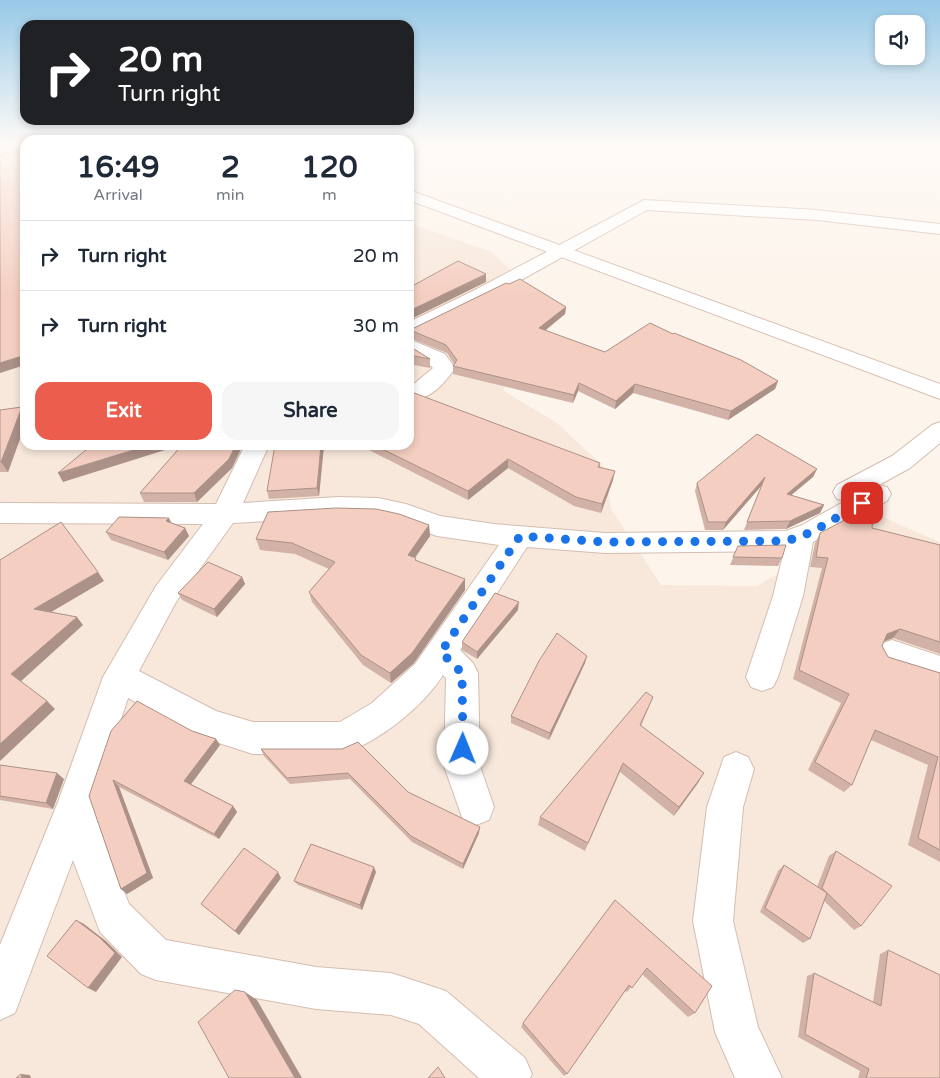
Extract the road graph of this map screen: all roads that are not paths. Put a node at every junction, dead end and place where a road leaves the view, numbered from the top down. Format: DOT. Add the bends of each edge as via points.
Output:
graph roads {
  1 [pos="414,197"];
  2 [pos="940,229"];
  3 [pos="559,251"];
  4 [pos="414,328"];
  5 [pos="414,347"];
  6 [pos="940,392"];
  7 [pos="416,393"];
  8 [pos="940,430"];
  9 [pos="255,450"];
  10 [pos="878,494"];
  11 [pos="824,503"];
  12 [pos="0,513"];
  13 [pos="225,514"];
  14 [pos="520,536"];
  15 [pos="800,536"];
  16 [pos="441,652"];
  17 [pos="892,654"];
  18 [pos="940,670"];
  19 [pos="119,677"];
  20 [pos="762,677"];
  21 [pos="736,769"];
  22 [pos="76,802"];
  23 [pos="476,807"];
  24 [pos="0,998"];
  25 [pos="509,1074"];
  26 [pos="759,1078"];
  1 -- 3 [label="street"];
  2 -- 3 [label="street" via="817,215 644,205"];
  3 -- 4 [label="street"];
  3 -- 6 [label="street"];
  5 -- 7 [label="street" via="437,359 444,368"];
  8 -- 11 [label="street" via="901,462"];
  9 -- 13 [label="street"];
  10 -- 15 [label="street"];
  12 -- 13 [label="street"];
  13 -- 14 [label="street" via="338,507 378,508 437,526"];
  13 -- 19 [label="street" via="166,594"];
  14 -- 15 [label="street" via="625,542 787,541"];
  14 -- 16 [label="street"];
  15 -- 20 [label="street" via="788,596"];
  16 -- 19 [label="street" via="426,674 384,714 344,738 253,738 209,725"];
  16 -- 23 [label="street" via="462,673 462,766"];
  17 -- 18 [label="street"];
  19 -- 22 [label="street"];
  21 -- 26 [label="street" via="725,807 713,921 737,1032"];
  22 -- 24 [label="street"];
  22 -- 25 [label="street" via="87,846 114,918 156,959 316,988 390,994 431,1006"];
}
